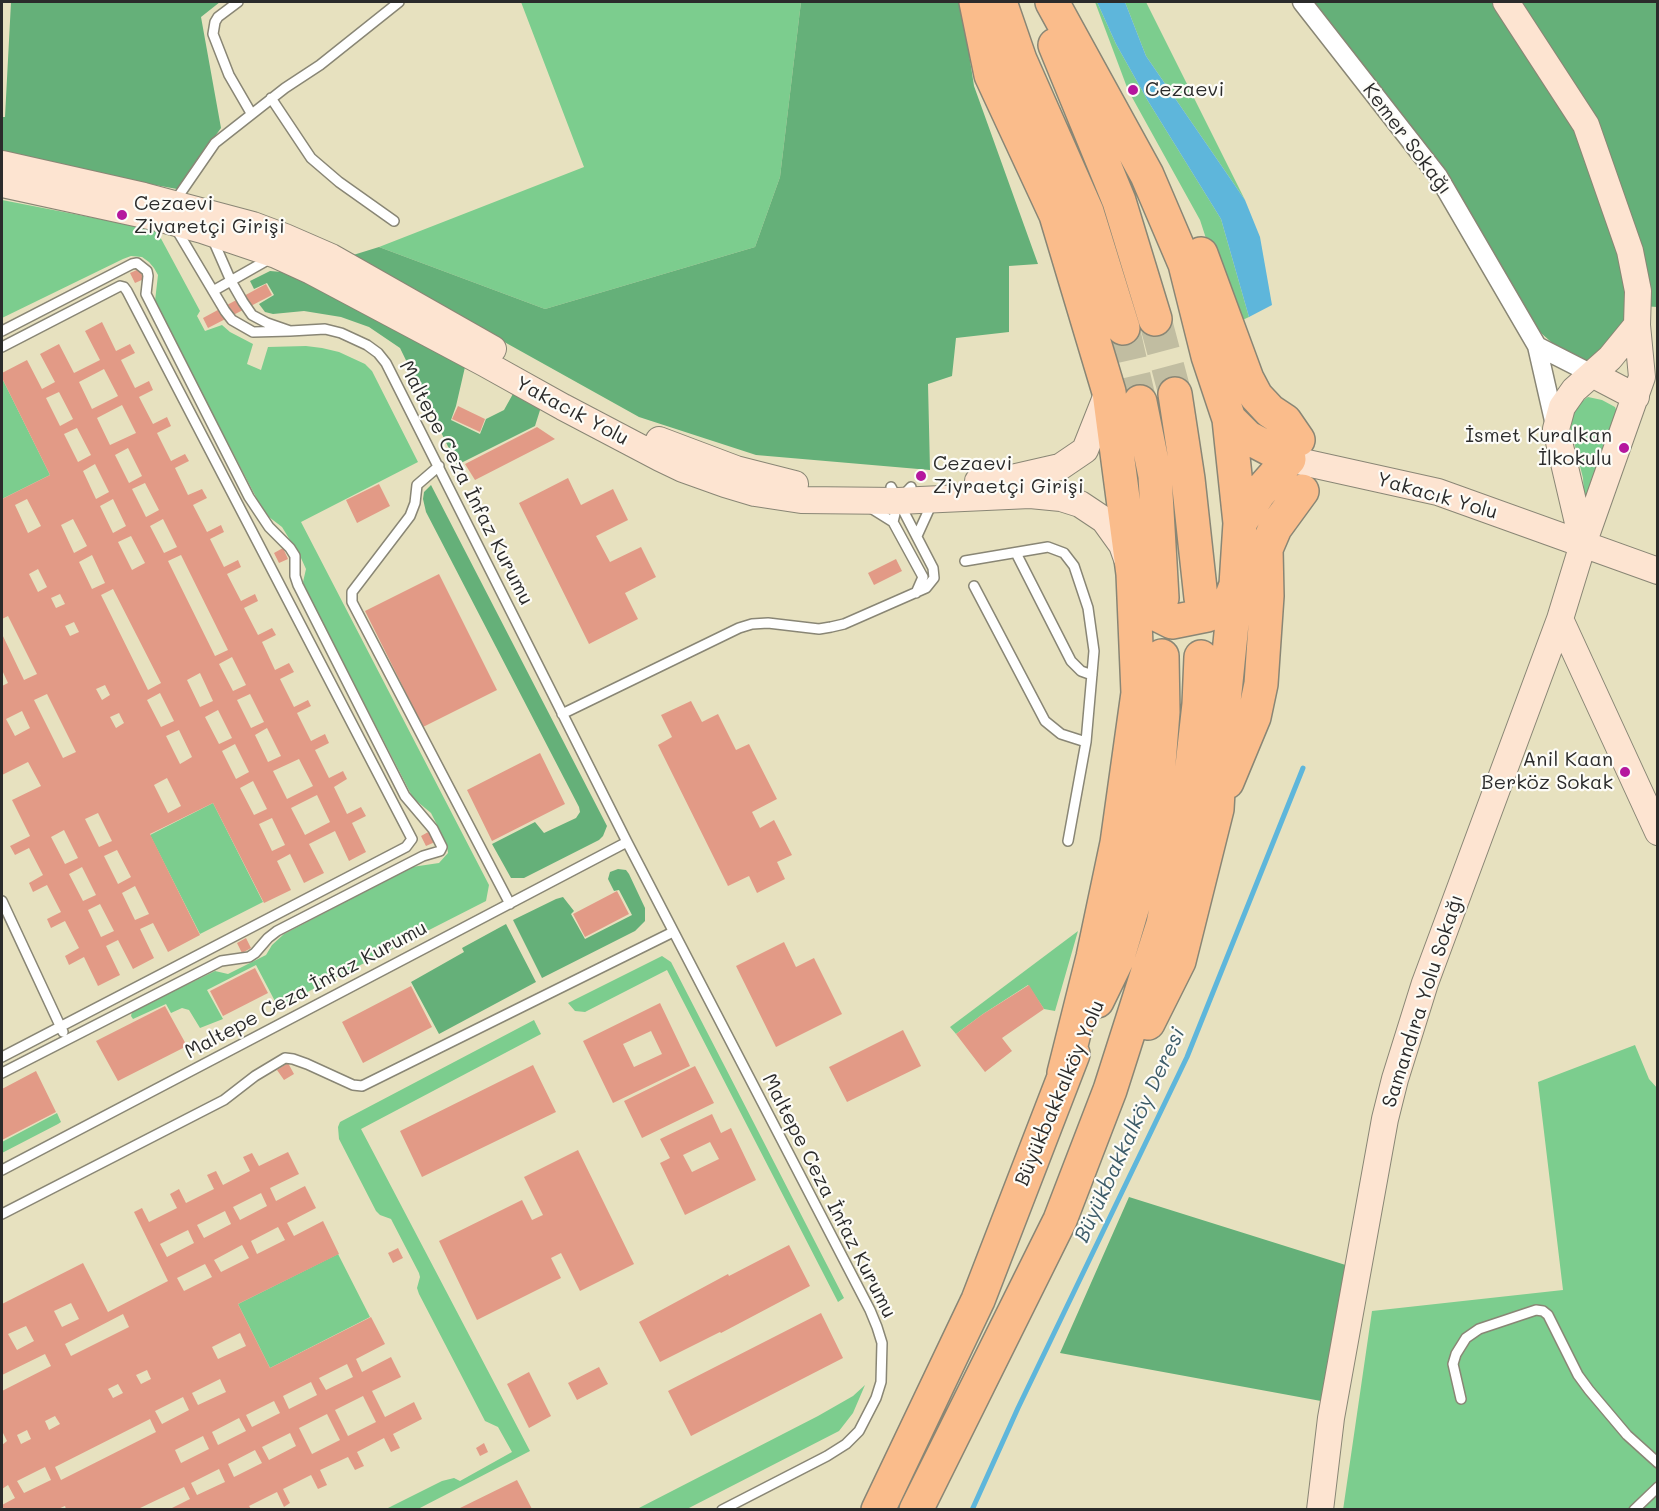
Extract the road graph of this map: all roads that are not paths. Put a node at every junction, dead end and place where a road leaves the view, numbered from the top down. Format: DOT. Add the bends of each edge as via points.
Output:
graph roads {
  1 [pos="238,2"];
  2 [pos="399,2"];
  3 [pos="976,2"];
  4 [pos="1000,2"];
  5 [pos="1039,2"];
  6 [pos="1052,2"];
  7 [pos="1302,2"];
  8 [pos="1506,2"];
  9 [pos="271,98"];
  10 [pos="251,113"];
  11 [pos="2,164"];
  12 [pos="1147,176"];
  13 [pos="2,183"];
  14 [pos="180,212"];
  15 [pos="394,221"];
  16 [pos="210,233"];
  17 [pos="276,255"];
  18 [pos="231,280"];
  19 [pos="213,291"];
  20 [pos="1155,319"];
  21 [pos="1637,325"];
  22 [pos="1123,328"];
  23 [pos="290,330"];
  24 [pos="2,331"];
  25 [pos="2,346"];
  26 [pos="1537,346"];
  27 [pos="1208,356"];
  28 [pos="1592,374"];
  29 [pos="1108,392"];
  30 [pos="1175,394"];
  31 [pos="1636,397"];
  32 [pos="1140,402"];
  33 [pos="1229,419"];
  34 [pos="1556,429"];
  35 [pos="1294,450"];
  36 [pos="438,466"];
  37 [pos="1302,491"];
  38 [pos="898,499"];
  39 [pos="934,499"];
  40 [pos="1240,523"];
  41 [pos="917,536"];
  42 [pos="1583,544"];
  43 [pos="1016,553"];
  44 [pos="965,561"];
  45 [pos="1658,571"];
  46 [pos="1133,574"];
  47 [pos="1236,585"];
  48 [pos="974,586"];
  49 [pos="916,593"];
  50 [pos="1162,598"];
  51 [pos="1200,598"];
  52 [pos="1560,618"];
  53 [pos="1162,656"];
  54 [pos="1201,657"];
  55 [pos="1092,675"];
  56 [pos="562,714"];
  57 [pos="1086,742"];
  58 [pos="1216,809"];
  59 [pos="1658,832"];
  60 [pos="1068,841"];
  61 [pos="627,842"];
  62 [pos="2,901"];
  63 [pos="510,904"];
  64 [pos="673,932"];
  65 [pos="61,1026"];
  66 [pos="67,1039"];
  67 [pos="2,1057"];
  68 [pos="2,1073"];
  69 [pos="1064,1074"];
  70 [pos="1110,1090"];
  71 [pos="2,1170"];
  72 [pos="2,1214"];
  73 [pos="1461,1399"];
  74 [pos="1658,1463"];
  75 [pos="1658,1487"];
  76 [pos="722,1509"];
  77 [pos="878,1509"];
  78 [pos="916,1509"];
  79 [pos="1320,1509"];
  80 [pos="1634,1509"];
  1 -- 10 [label="lane" via="218,18 213,34 229,75"];
  2 -- 9 [label="lane"];
  3 -- 29 [label="highway" via="991,75 1056,215"];
  4 -- 22 [label="highway" via="1020,60 1087,212"];
  5 -- 20 [label="highway" via="1119,201"];
  6 -- 12 [label="highway"];
  7 -- 26 [label="street, Kemer Sokağı" via="1438,176"];
  8 -- 21 [label="main road, Samandıra Yolu Sokağı" via="1586,125 1630,251 1638,291"];
  9 -- 10 [label="lane"];
  9 -- 15 [label="lane" via="311,158"];
  10 -- 14 [label="lane" via="215,143"];
  11 -- 14 [label="main road, Yakacık Yolu"];
  12 -- 27 [label="highway" via="1185,264"];
  12 -- 35 [label="highway" via="1168,194 1188,221 1247,379 1256,396 1285,421"];
  13 -- 14 [label="main road, Yakacık Yolu"];
  14 -- 16 [label="main road, Yakacık Yolu"];
  14 -- 19 [label="lane, Maltepe Ceza İnfaz Kurumu"];
  14 -- 38 [label="main road, Yakacık Yolu" via="253,225 331,257 665,443 757,475 813,488"];
  16 -- 17 [label="main road, Yakacık Yolu"];
  16 -- 18 [label="lane, Maltepe Ceza İnfaz Kurumu"];
  17 -- 18 [label="lane"];
  17 -- 38 [label="main road, Yakacık Yolu" via="683,469 764,495 801,500"];
  18 -- 19 [label="lane"];
  18 -- 23 [label="lane, Maltepe Ceza İnfaz Kurumu" via="252,315"];
  19 -- 23 [label="lane, Maltepe Ceza İnfaz Kurumu" via="242,327 253,332"];
  21 -- 28 [label="main road" via="1624,344"];
  21 -- 31 [label="main road, Samandıra Yolu Sokağı" via="1642,376"];
  23 -- 36 [label="lane, Maltepe Ceza İnfaz Kurumu" via="325,329 341,333 378,353 395,378"];
  24 -- 66 [label="lane" via="132,264 137,263 147,271 146,294 244,486 259,515 295,556 298,585 405,796 429,822 442,847 277,931 249,957 221,961"];
  25 -- 65 [label="lane" via="124,287 412,839 406,847"];
  26 -- 28 [label="street"];
  26 -- 34 [label="street, Kemer Sokağı"];
  27 -- 29 [label="highway" via="1190,337 1168,326 1142,329 1118,347 1111,362"];
  27 -- 33 [label="highway"];
  28 -- 31 [label="main road"];
  28 -- 34 [label="main road" via="1562,407"];
  29 -- 38 [label="main road, Yakacık Yolu" via="1085,450 1060,467"];
  29 -- 46 [label="highway"];
  30 -- 51 [label="highway"];
  31 -- 42 [label="main road, Samandıra Yolu Sokağı"];
  32 -- 50 [label="highway" via="1155,476"];
  33 -- 35 [label="highway" via="1247,436"];
  33 -- 40 [label="highway"];
  34 -- 42 [label="main road, Kemer Sokağı"];
  35 -- 40 [label="highway"];
  35 -- 42 [label="main road, Yakacık Yolu" via="1438,492"];
  36 -- 56 [label="lane, Maltepe Ceza İnfaz Kurumu"];
  36 -- 63 [label="lane" via="417,485 410,516 352,592 352,602"];
  37 -- 58 [label="highway" via="1275,528 1266,549 1261,684 1254,717"];
  38 -- 39 [label="main road, Yakacık Yolu"];
  38 -- 41 [label="lane"];
  38 -- 49 [label="lane" via="923,577"];
  39 -- 41 [label="lane"];
  39 -- 46 [label="main road, Yakacık Yolu" via="1030,495 1080,504 1104,520 1122,545"];
  40 -- 47 [label="highway"];
  41 -- 49 [label="lane" via="935,573 931,582"];
  42 -- 45 [label="main road, Yakacık Yolu"];
  42 -- 52 [label="main road, Samandıra Yolu Sokağı"];
  43 -- 44 [label="lane"];
  43 -- 55 [label="lane" via="1071,662"];
  43 -- 55 [label="lane" via="1053,548 1071,561 1088,609 1094,651"];
  46 -- 47 [label="highway" via="1152,612 1172,622 1228,606"];
  46 -- 69 [label="highway" via="1138,693 1115,854"];
  47 -- 58 [label="highway"];
  48 -- 57 [label="lane" via="1045,721 1060,734"];
  49 -- 56 [label="lane" via="831,627 768,623 740,628"];
  52 -- 59 [label="main road"];
  52 -- 79 [label="main road, Samandıra Yolu Sokağı" via="1425,983 1395,1079 1330,1418"];
  53 -- 69 [label="highway, Büyükbakkalköy Yolu" via="1163,712 1156,802 1142,875 1117,960"];
  54 -- 70 [label="highway, Büyükbakkalköy Yolu" via="1188,792 1163,924"];
  55 -- 57 [label="lane"];
  56 -- 61 [label="lane, Maltepe Ceza İnfaz Kurumu"];
  57 -- 60 [label="lane"];
  58 -- 70 [label="highway" via="1179,961"];
  61 -- 63 [label="lane, Maltepe Ceza İnfaz Kurumu"];
  61 -- 64 [label="lane, Maltepe Ceza İnfaz Kurumu"];
  62 -- 65 [label="lane"];
  63 -- 71 [label="lane, Maltepe Ceza İnfaz Kurumu"];
  64 -- 72 [label="lane" via="362,1086 285,1058 224,1100"];
  64 -- 76 [label="lane, Maltepe Ceza İnfaz Kurumu" via="870,1310 882,1343 881,1382 859,1431 826,1456"];
  65 -- 66 [label="lane"];
  65 -- 67 [label="lane"];
  66 -- 68 [label="lane"];
  69 -- 77 [label="highway, Büyükbakkalköy Yolu" via="978,1300"];
  70 -- 78 [label="highway, Büyükbakkalköy Yolu" via="1060,1220"];
  73 -- 74 [label="lane" via="1453,1364 1466,1338 1479,1329 1543,1311 1595,1398"];
  75 -- 80 [label="lane"];
}
